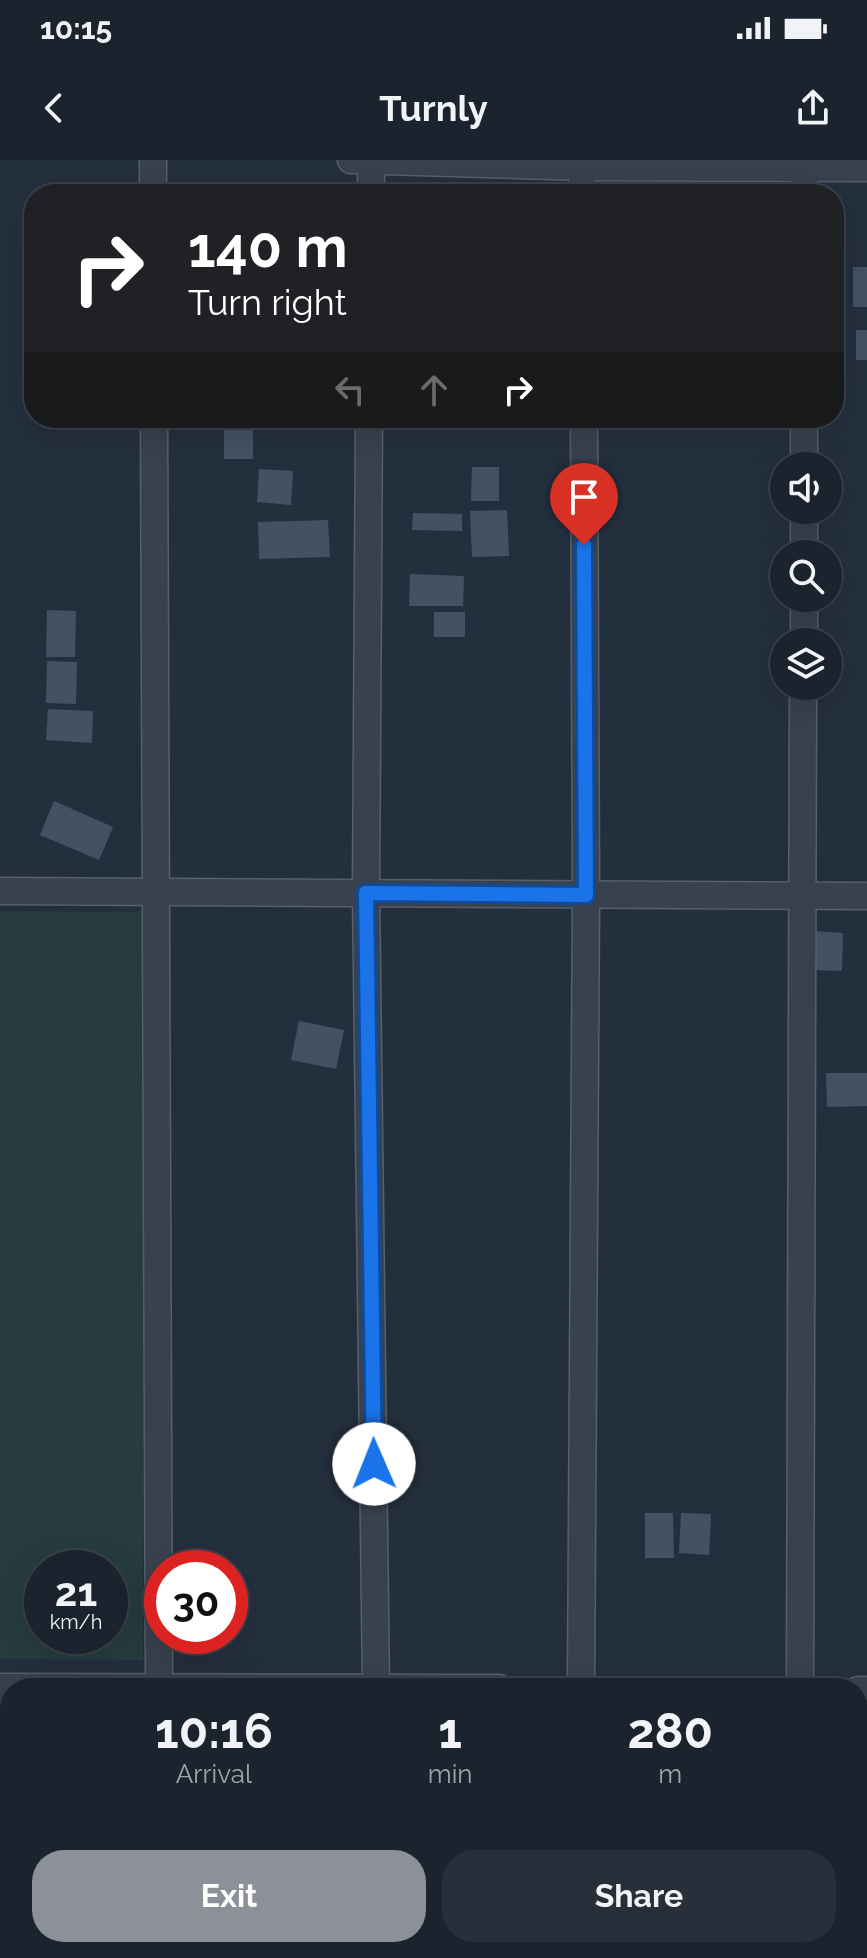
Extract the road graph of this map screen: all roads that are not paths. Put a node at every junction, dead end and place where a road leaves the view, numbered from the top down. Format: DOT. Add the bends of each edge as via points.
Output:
graph roads {
  1 [pos="153,160"];
  2 [pos="351,160"];
  3 [pos="371,160"];
  4 [pos="804,163"];
  5 [pos="582,167"];
  6 [pos="867,168"];
  7 [pos="153,184"];
  8 [pos="371,184"];
  9 [pos="582,184"];
  10 [pos="804,184"];
  11 [pos="154,428"];
  12 [pos="369,428"];
  13 [pos="584,428"];
  14 [pos="804,428"];
  15 [pos="804,452"];
  16 [pos="803,700"];
  17 [pos="0,891"];
  18 [pos="156,892"];
  19 [pos="366,893"];
  20 [pos="586,895"];
  21 [pos="803,895"];
  22 [pos="867,896"];
  23 [pos="159,1678"];
  24 [pos="376,1678"];
  25 [pos="581,1678"];
  26 [pos="800,1678"];
  1 -- 7 [label="street"];
  2 -- 3 [label="street"];
  3 -- 5 [label="street"];
  3 -- 8 [label="street"];
  4 -- 5 [label="street"];
  4 -- 6 [label="street"];
  4 -- 10 [label="street"];
  5 -- 9 [label="street"];
  11 -- 18 [label="street"];
  12 -- 19 [label="street"];
  13 -- 20 [label="street"];
  14 -- 15 [label="street"];
  16 -- 21 [label="street"];
  17 -- 18 [label="street"];
  18 -- 19 [label="street"];
  18 -- 23 [label="street"];
  19 -- 20 [label="street"];
  19 -- 24 [label="street"];
  20 -- 21 [label="street"];
  20 -- 25 [label="street"];
  21 -- 22 [label="street"];
  21 -- 26 [label="street"];
}
